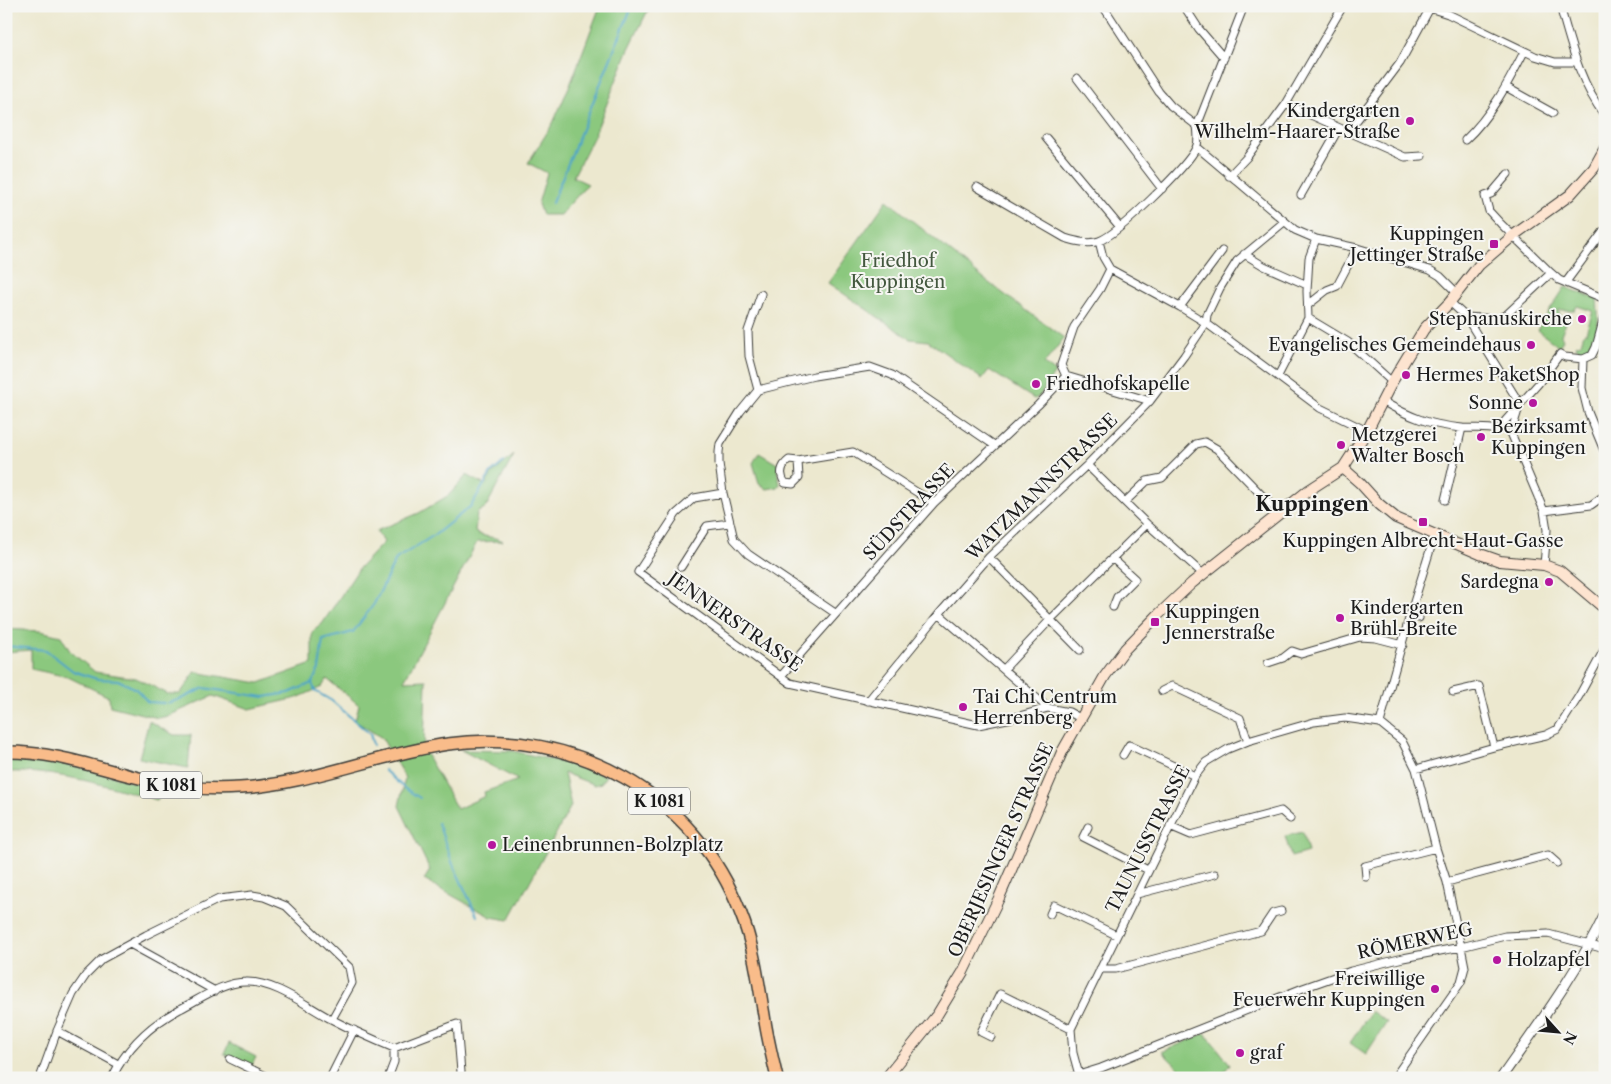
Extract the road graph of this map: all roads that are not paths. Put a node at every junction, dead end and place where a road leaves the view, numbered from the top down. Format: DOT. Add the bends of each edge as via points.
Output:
graph roads {
  1 [pos="1103,6"];
  2 [pos="1184,6"];
  3 [pos="1244,6"];
  4 [pos="1343,6"];
  5 [pos="1560,6"];
  6 [pos="1426,7"];
  7 [pos="1524,52"];
  8 [pos="1224,58"];
  9 [pos="1575,62"];
  10 [pos="1076,78"];
  11 [pos="1506,87"];
  12 [pos="1286,104"];
  13 [pos="1553,113"];
  14 [pos="1605,116"];
  15 [pos="1198,126"];
  16 [pos="1339,128"];
  17 [pos="1348,132"];
  18 [pos="1046,138"];
  19 [pos="1465,140"];
  20 [pos="1196,147"];
  21 [pos="1605,148"];
  22 [pos="1422,156"];
  23 [pos="1508,174"];
  24 [pos="1230,176"];
  25 [pos="977,187"];
  26 [pos="1162,189"];
  27 [pos="1301,195"];
  28 [pos="1284,222"];
  29 [pos="1120,227"];
  30 [pos="1603,232"];
  31 [pos="1514,235"];
  32 [pos="1316,239"];
  33 [pos="1099,241"];
  34 [pos="1357,248"];
  35 [pos="1222,251"];
  36 [pos="1244,254"];
  37 [pos="1110,269"];
  38 [pos="1551,273"];
  39 [pos="1566,282"];
  40 [pos="1307,285"];
  41 [pos="1458,293"];
  42 [pos="761,294"];
  43 [pos="1605,299"];
  44 [pos="1450,302"];
  45 [pos="1308,305"];
  46 [pos="1180,307"];
  47 [pos="1605,314"];
  48 [pos="1466,317"];
  49 [pos="1308,318"];
  50 [pos="1206,324"];
  51 [pos="1583,359"];
  52 [pos="1066,376"];
  53 [pos="1278,376"];
  54 [pos="1392,382"];
  55 [pos="758,390"];
  56 [pos="1150,401"];
  57 [pos="1382,401"];
  58 [pos="1520,404"];
  59 [pos="1462,428"];
  60 [pos="1497,430"];
  61 [pos="1367,432"];
  62 [pos="1510,433"];
  63 [pos="994,445"];
  64 [pos="1605,453"];
  65 [pos="798,461"];
  66 [pos="1087,465"];
  67 [pos="1343,468"];
  68 [pos="723,493"];
  69 [pos="1605,495"];
  70 [pos="1444,500"];
  71 [pos="934,502"];
  72 [pos="1125,502"];
  73 [pos="1544,511"];
  74 [pos="1279,513"];
  75 [pos="729,523"];
  76 [pos="1147,524"];
  77 [pos="1435,534"];
  78 [pos="989,557"];
  79 [pos="1112,558"];
  80 [pos="1544,565"];
  81 [pos="681,567"];
  82 [pos="1203,574"];
  83 [pos="1113,607"];
  84 [pos="1605,608"];
  85 [pos="835,613"];
  86 [pos="939,614"];
  87 [pos="1410,615"];
  88 [pos="1419,618"];
  89 [pos="1051,619"];
  90 [pos="1402,645"];
  91 [pos="1605,648"];
  92 [pos="1080,650"];
  93 [pos="1268,663"];
  94 [pos="1004,669"];
  95 [pos="782,676"];
  96 [pos="1162,691"];
  97 [pos="1453,692"];
  98 [pos="868,701"];
  99 [pos="1048,708"];
  100 [pos="1080,718"];
  101 [pos="1380,723"];
  102 [pos="1248,741"];
  103 [pos="1494,747"];
  104 [pos="6,752"];
  105 [pos="1123,755"];
  106 [pos="1416,769"];
  107 [pos="1195,776"];
  108 [pos="1290,819"];
  109 [pos="1170,826"];
  110 [pos="1088,827"];
  111 [pos="1436,848"];
  112 [pos="1557,863"];
  113 [pos="1148,870"];
  114 [pos="1215,874"];
  115 [pos="1366,877"];
  116 [pos="1447,882"];
  117 [pos="1137,894"];
  118 [pos="1281,911"];
  119 [pos="1050,914"];
  120 [pos="1605,914"];
  121 [pos="1116,935"];
  122 [pos="130,944"];
  123 [pos="1590,945"];
  124 [pos="1461,947"];
  125 [pos="1605,949"];
  126 [pos="1100,969"];
  127 [pos="214,991"];
  128 [pos="332,1019"];
  129 [pos="1071,1029"];
  130 [pos="354,1030"];
  131 [pos="57,1031"];
  132 [pos="991,1037"];
  133 [pos="394,1048"];
  134 [pos="230,1059"];
  135 [pos="118,1064"];
  136 [pos="1079,1075"];
  137 [pos="778,1077"];
  138 [pos="889,1077"];
  139 [pos="40,1078"];
  140 [pos="112,1078"];
  141 [pos="270,1078"];
  142 [pos="330,1078"];
  143 [pos="388,1078"];
  144 [pos="459,1078"];
  145 [pos="1069,1078"];
  146 [pos="1394,1078"];
  147 [pos="1501,1078"];
  1 -- 15 [label="street" via="1159,92 1171,106"];
  2 -- 8 [label="street"];
  3 -- 8 [label="street"];
  4 -- 12 [label="street"];
  5 -- 9 [label="street"];
  6 -- 7 [label="street" via="1448,14"];
  6 -- 17 [label="street" via="1400,63"];
  7 -- 9 [label="street" via="1555,62"];
  7 -- 11 [label="street"];
  8 -- 15 [label="street"];
  9 -- 14 [label="street" via="1592,98"];
  10 -- 26 [label="street"];
  11 -- 13 [label="street"];
  11 -- 19 [label="street"];
  12 -- 16 [label="street"];
  12 -- 24 [label="street" via="1248,157"];
  15 -- 20 [label="street"];
  16 -- 17 [label="street"];
  16 -- 27 [label="street"];
  17 -- 22 [label="street" via="1405,157"];
  18 -- 29 [label="street"];
  20 -- 24 [label="street"];
  20 -- 26 [label="street"];
  21 -- 31 [label="main road" via="1594,168 1570,195"];
  23 -- 31 [label="street" via="1491,194 1485,196 1489,211"];
  24 -- 28 [label="street"];
  25 -- 33 [label="street" via="1065,238 1080,242"];
  26 -- 29 [label="street"];
  28 -- 32 [label="street"];
  28 -- 36 [label="street, WATZMANNSTRASSE"];
  29 -- 33 [label="street"];
  30 -- 39 [label="street"];
  31 -- 38 [label="street"];
  31 -- 41 [label="main road" via="1479,265"];
  32 -- 34 [label="street"];
  32 -- 40 [label="street" via="1309,258"];
  33 -- 37 [label="street"];
  34 -- 41 [label="street" via="1430,270"];
  34 -- 45 [label="street" via="1337,286"];
  35 -- 46 [label="street"];
  36 -- 40 [label="street"];
  36 -- 50 [label="street, WATZMANNSTRASSE" via="1229,272 1207,315"];
  37 -- 46 [label="street"];
  37 -- 52 [label="street" via="1074,327 1061,365"];
  38 -- 39 [label="street"];
  38 -- 48 [label="street" via="1498,319"];
  39 -- 43 [label="street"];
  40 -- 45 [label="street"];
  41 -- 44 [label="main road"];
  42 -- 55 [label="street" via="748,331 749,356"];
  44 -- 48 [label="street"];
  44 -- 54 [label="main road" via="1424,329"];
  45 -- 49 [label="street"];
  46 -- 50 [label="street"];
  47 -- 51 [label="street" via="1596,347 1592,355"];
  48 -- 58 [label="street"];
  49 -- 53 [label="street"];
  49 -- 54 [label="street" via="1348,342"];
  50 -- 53 [label="street"];
  50 -- 56 [label="street, WATZMANNSTRASSE"];
  51 -- 58 [label="street" via="1560,354"];
  51 -- 64 [label="street" via="1583,394"];
  52 -- 56 [label="street"];
  52 -- 63 [label="street, SÜDSTRASSE"];
  53 -- 61 [label="street" via="1320,408"];
  54 -- 57 [label="main road"];
  55 -- 63 [label="street" via="814,376 870,368 892,375"];
  55 -- 68 [label="street" via="720,444 718,463"];
  56 -- 66 [label="street, WATZMANNSTRASSE"];
  57 -- 59 [label="street" via="1410,417"];
  57 -- 61 [label="main road"];
  58 -- 60 [label="street"];
  58 -- 62 [label="street"];
  59 -- 60 [label="street"];
  59 -- 70 [label="street"];
  60 -- 62 [label="street"];
  61 -- 67 [label="main road"];
  62 -- 73 [label="street"];
  63 -- 71 [label="street, SÜDSTRASSE"];
  65 -- 71 [label="street" via="852,452"];
  66 -- 72 [label="street"];
  66 -- 78 [label="street, WATZMANNSTRASSE"];
  67 -- 74 [label="main road, OBERJESINGER STRASSE"];
  67 -- 77 [label="main road" via="1396,518"];
  68 -- 75 [label="street"];
  68 -- 95 [label="street, JENNERSTRASSE" via="694,498 676,514 638,572"];
  69 -- 73 [label="street" via="1590,505"];
  71 -- 85 [label="street, SÜDSTRASSE"];
  72 -- 74 [label="street" via="1147,480 1162,478 1196,444 1205,442 1217,449"];
  72 -- 76 [label="street"];
  73 -- 80 [label="street" via="1548,530"];
  74 -- 82 [label="main road, OBERJESINGER STRASSE"];
  75 -- 81 [label="street" via="707,526"];
  75 -- 85 [label="street" via="734,539 748,554"];
  76 -- 79 [label="street"];
  76 -- 82 [label="street"];
  77 -- 80 [label="main road" via="1500,561"];
  77 -- 87 [label="street"];
  78 -- 86 [label="street, WATZMANNSTRASSE"];
  78 -- 89 [label="street"];
  79 -- 83 [label="street" via="1135,578 1117,596"];
  79 -- 89 [label="street"];
  80 -- 84 [label="main road" via="1560,571"];
  82 -- 100 [label="main road, OBERJESINGER STRASSE" via="1125,649"];
  85 -- 95 [label="street, SÜDSTRASSE"];
  86 -- 94 [label="street"];
  86 -- 98 [label="street, WATZMANNSTRASSE"];
  87 -- 88 [label="street"];
  87 -- 90 [label="street"];
  89 -- 92 [label="street"];
  89 -- 94 [label="street"];
  90 -- 93 [label="street" via="1360,637 1300,654 1292,651"];
  90 -- 101 [label="street"];
  91 -- 103 [label="street" via="1558,729 1546,735"];
  94 -- 99 [label="street"];
  95 -- 98 [label="street, JENNERSTRASSE" via="790,683"];
  96 -- 102 [label="street" via="1172,686 1240,718"];
  97 -- 103 [label="street" via="1479,686"];
  98 -- 99 [label="street, JENNERSTRASSE" via="978,724"];
  99 -- 100 [label="street, JENNERSTRASSE"];
  100 -- 138 [label="main road, OBERJESINGER STRASSE" via="1055,766 999,898 963,972 937,1015"];
  101 -- 102 [label="street, TAUNUSSTRASSE" via="1345,718 1314,722"];
  101 -- 106 [label="street" via="1402,741"];
  102 -- 107 [label="street, TAUNUSSTRASSE" via="1206,762"];
  103 -- 106 [label="street"];
  104 -- 137 [label="main road, K 1081" via="65,757 154,782 208,788 261,786 459,743 524,743 563,751 599,764 623,776 676,815 719,868 736,902 752,947"];
  105 -- 107 [label="street" via="1129,745"];
  106 -- 111 [label="street"];
  107 -- 109 [label="street, TAUNUSSTRASSE"];
  108 -- 109 [label="street" via="1281,811 1191,835"];
  109 -- 113 [label="street, TAUNUSSTRASSE"];
  110 -- 113 [label="street" via="1083,838"];
  111 -- 115 [label="street" via="1365,866"];
  111 -- 116 [label="street"];
  112 -- 116 [label="street" via="1548,855"];
  113 -- 117 [label="street, TAUNUSSTRASSE"];
  114 -- 117 [label="street"];
  116 -- 124 [label="street"];
  117 -- 121 [label="street, TAUNUSSTRASSE"];
  118 -- 126 [label="street" via="1273,914 1260,931 1116,970"];
  119 -- 121 [label="street" via="1054,905"];
  120 -- 123 [label="street"];
  121 -- 126 [label="street, TAUNUSSTRASSE"];
  122 -- 127 [label="street"];
  122 -- 128 [label="street" via="220,899 252,895 275,900 296,913 349,966 352,983"];
  122 -- 131 [label="street" via="102,960 86,975 73,994"];
  123 -- 124 [label="street, RÖMERWEG" via="1548,934 1504,936"];
  123 -- 125 [label="street, RÖMERWEG"];
  123 -- 147 [label="street"];
  124 -- 136 [label="street, RÖMERWEG" via="1351,970"];
  124 -- 146 [label="street" via="1465,967 1461,982"];
  126 -- 129 [label="street, TAUNUSSTRASSE"];
  127 -- 128 [label="street" via="235,983 259,983"];
  127 -- 135 [label="street" via="155,1024 140,1036"];
  128 -- 130 [label="street"];
  129 -- 132 [label="street" via="1000,994 982,1032"];
  129 -- 136 [label="street, TAUNUSSTRASSE" via="1072,1053"];
  130 -- 133 [label="street"];
  130 -- 142 [label="street"];
  131 -- 135 [label="street"];
  131 -- 139 [label="street"];
  133 -- 143 [label="street" via="394,1062"];
  133 -- 144 [label="street" via="457,1024"];
  134 -- 141 [label="street"];
  135 -- 140 [label="street"];
  136 -- 145 [label="street, RÖMERWEG"];
}
